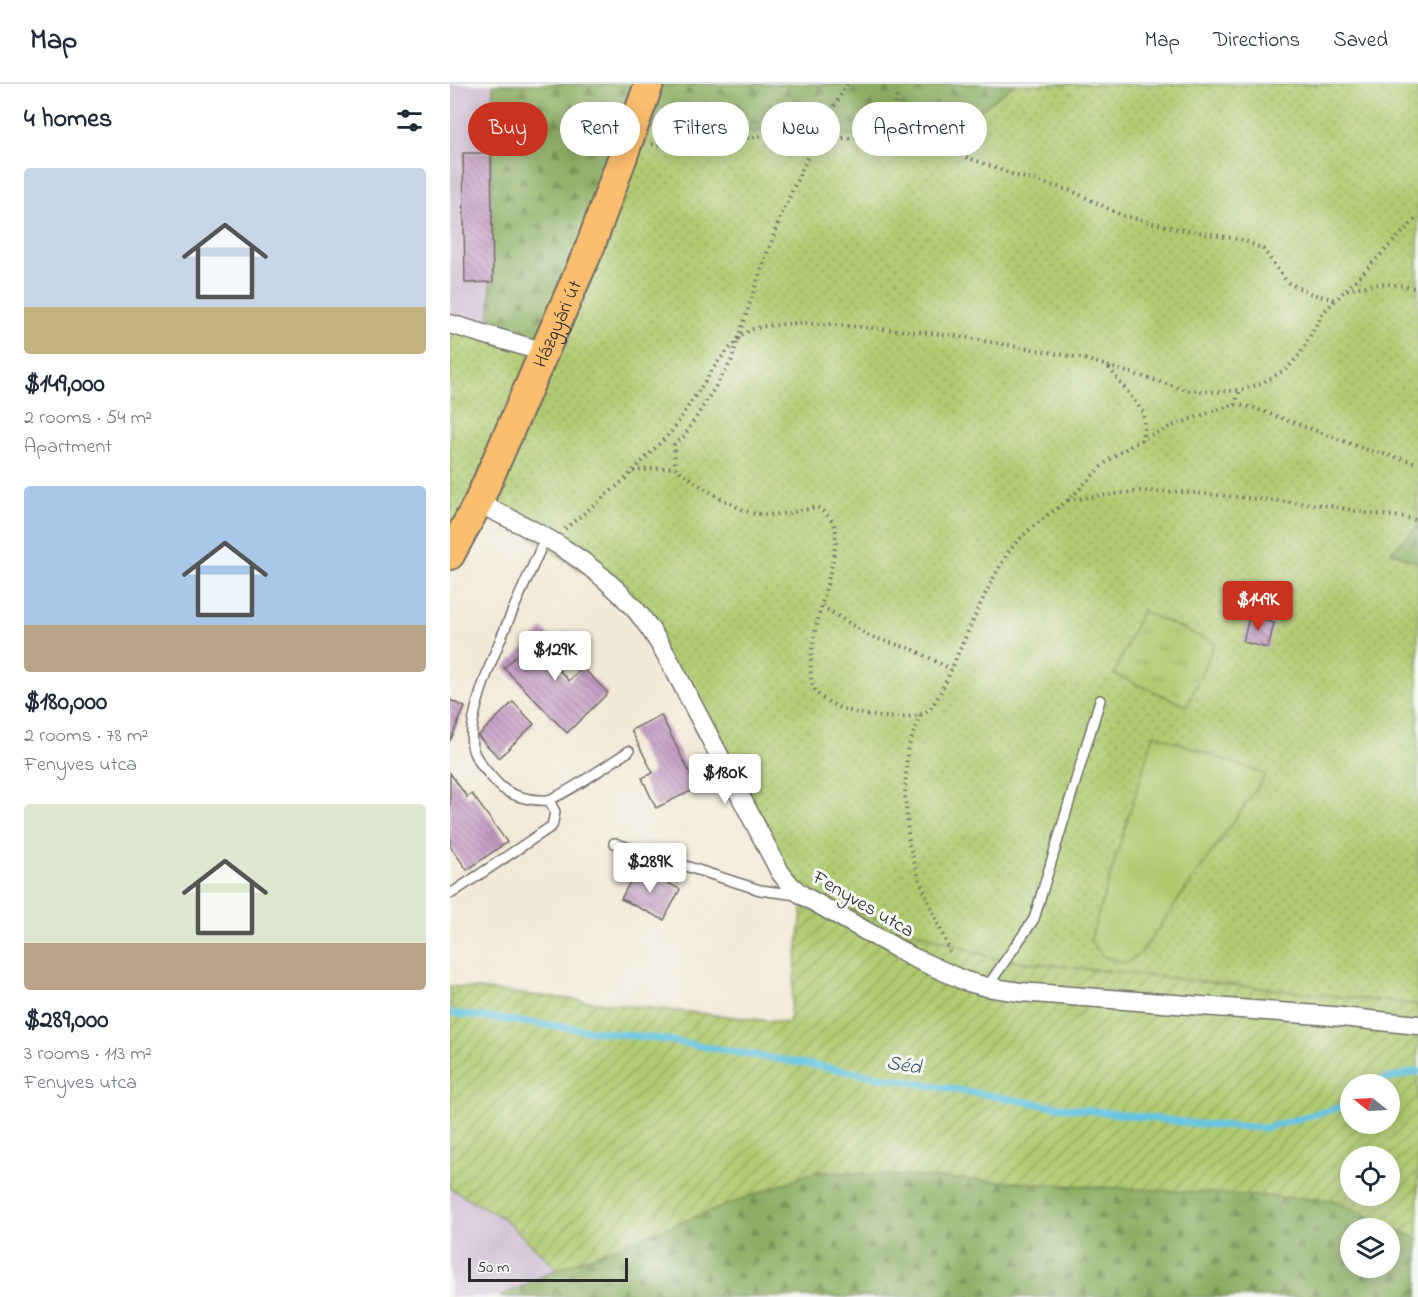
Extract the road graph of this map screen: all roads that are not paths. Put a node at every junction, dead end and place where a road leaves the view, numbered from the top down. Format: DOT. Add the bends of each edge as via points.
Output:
graph roads {
  1 [pos="649,84"];
  2 [pos="450,324"];
  3 [pos="544,352"];
  4 [pos="478,503"];
  5 [pos="549,538"];
  6 [pos="450,555"];
  7 [pos="1100,700"];
  8 [pos="629,751"];
  9 [pos="549,800"];
  10 [pos="614,843"];
  11 [pos="452,893"];
  12 [pos="802,896"];
  13 [pos="987,987"];
  14 [pos="1418,1025"];
  1 -- 3 [label="main road, Házgyári út" via="590,247"];
  2 -- 3 [label="street"];
  3 -- 4 [label="main road, Házgyári út"];
  4 -- 5 [label="street, Fenyves utca"];
  4 -- 6 [label="main road, Házgyári út"];
  5 -- 9 [label="lane" via="486,674 471,731 473,750 502,788 518,797"];
  5 -- 12 [label="street, Fenyves utca" via="591,567 635,610 668,658 780,872"];
  7 -- 13 [label="lane" via="1034,919"];
  8 -- 9 [label="lane"];
  9 -- 11 [label="lane" via="555,812 552,826"];
  10 -- 12 [label="lane" via="760,890"];
  12 -- 13 [label="street, Fenyves utca" via="912,957"];
  13 -- 14 [label="street, Fenyves utca"];
}
